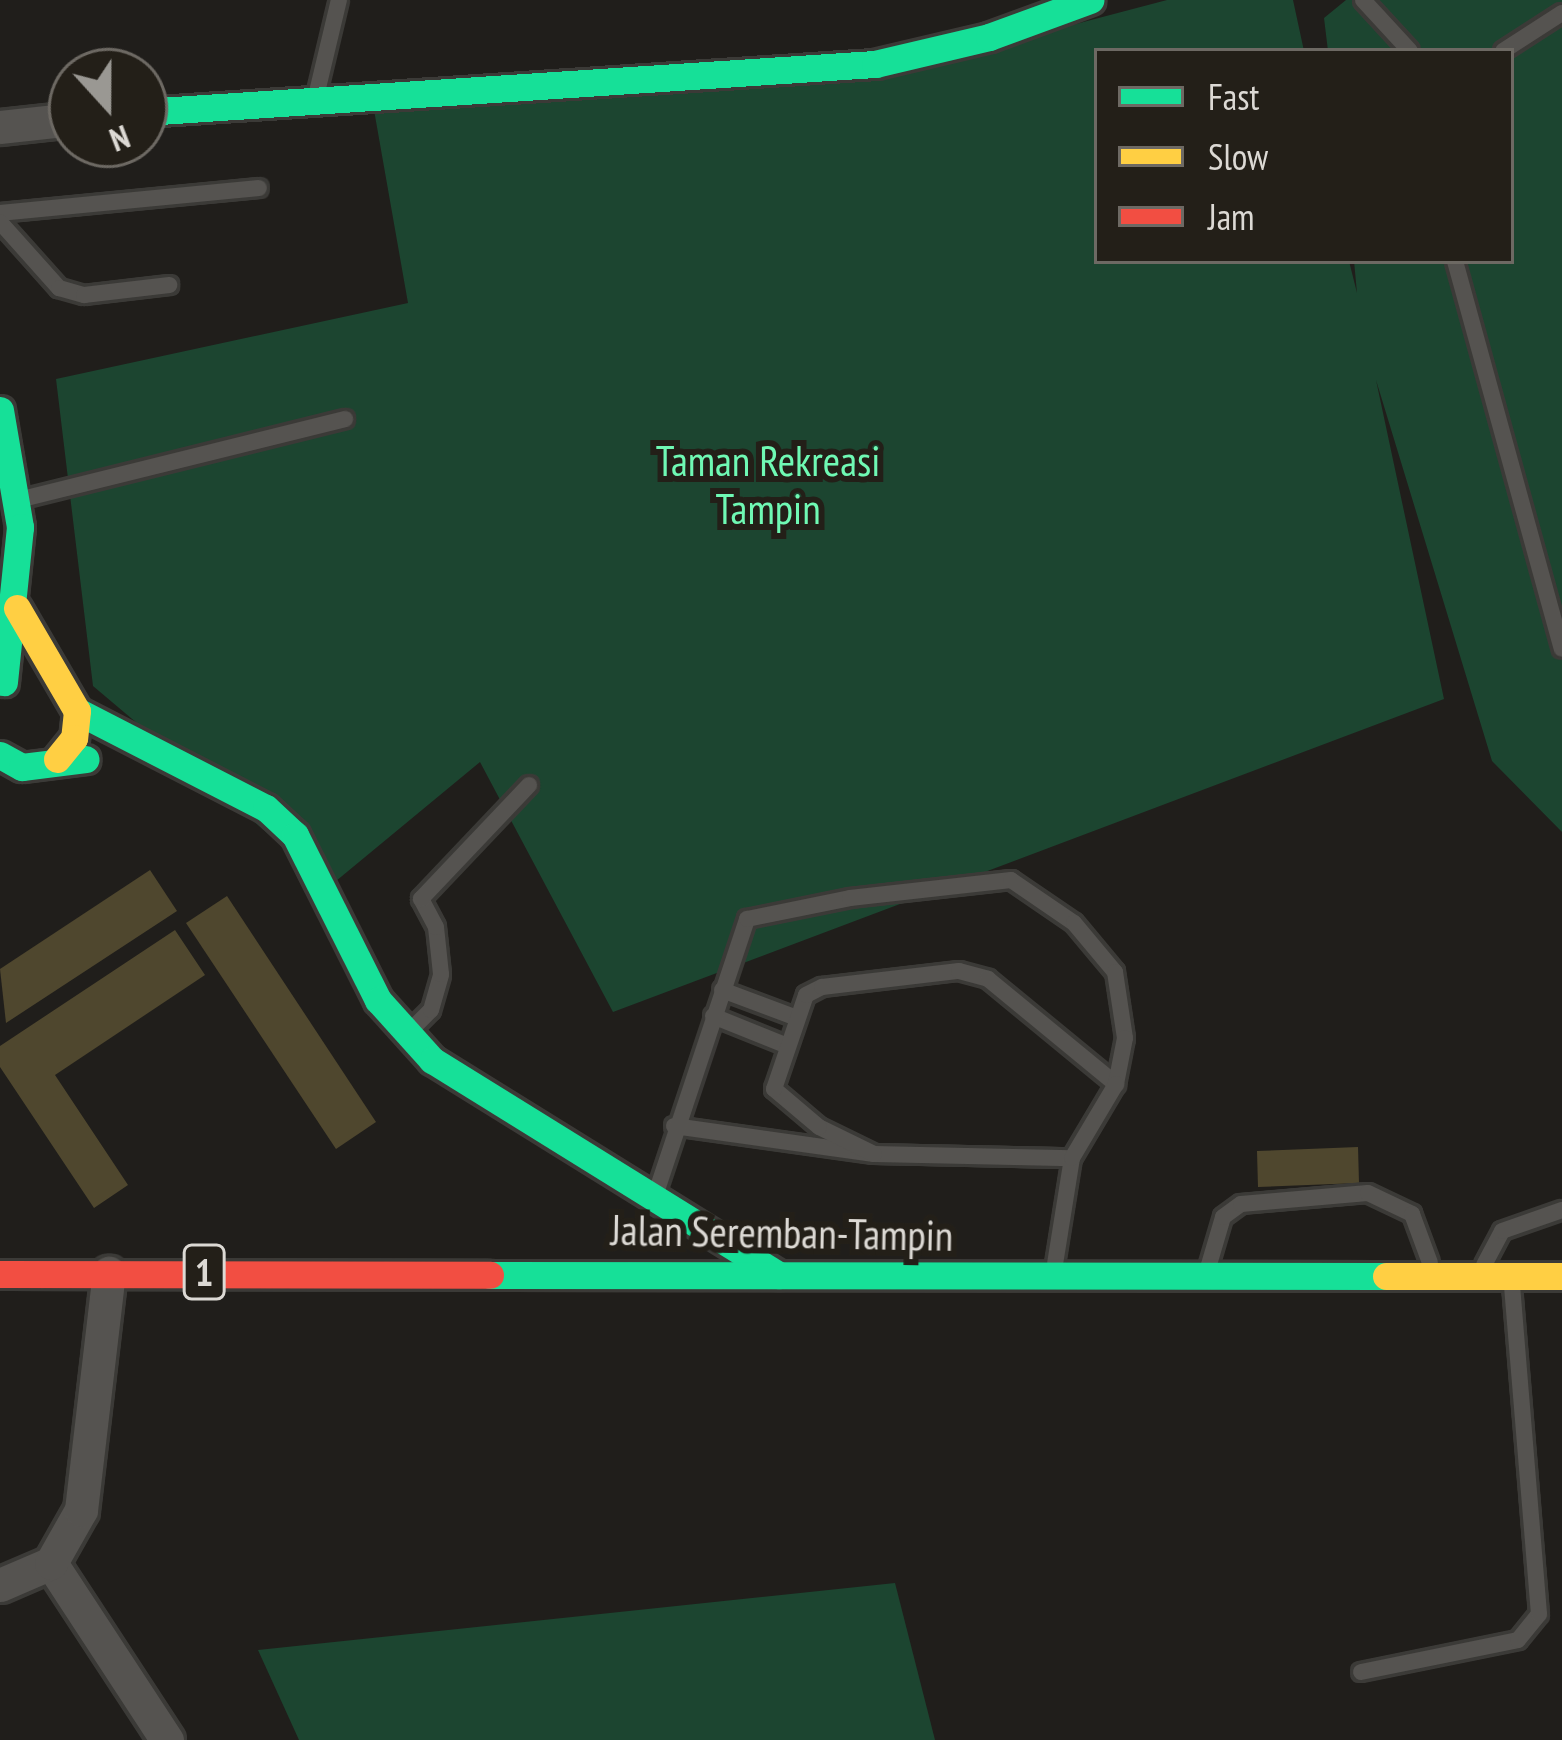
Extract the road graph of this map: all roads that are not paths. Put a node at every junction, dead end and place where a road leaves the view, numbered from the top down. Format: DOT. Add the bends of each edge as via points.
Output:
graph roads {
  1 [pos="339,0"];
  2 [pos="1090,0"];
  3 [pos="1363,0"];
  4 [pos="1562,13"];
  5 [pos="1407,48"];
  6 [pos="1508,48"];
  7 [pos="316,94"];
  8 [pos="168,109"];
  9 [pos="48,122"];
  10 [pos="0,127"];
  11 [pos="259,188"];
  12 [pos="0,217"];
  13 [pos="1456,264"];
  14 [pos="169,285"];
  15 [pos="0,410"];
  16 [pos="345,419"];
  17 [pos="12,520"];
  18 [pos="17,608"];
  19 [pos="1562,649"];
  20 [pos="55,680"];
  21 [pos="2,685"];
  22 [pos="77,711"];
  23 [pos="57,759"];
  24 [pos="161,759"];
  25 [pos="8,768"];
  26 [pos="529,785"];
  27 [pos="722,990"];
  28 [pos="713,1016"];
  29 [pos="797,1018"];
  30 [pos="406,1035"];
  31 [pos="785,1046"];
  32 [pos="1116,1084"];
  33 [pos="674,1126"];
  34 [pos="874,1154"];
  35 [pos="1072,1158"];
  36 [pos="655,1198"];
  37 [pos="1562,1210"];
  38 [pos="109,1273"];
  39 [pos="0,1274"];
  40 [pos="1206,1274"];
  41 [pos="779,1275"];
  42 [pos="1512,1276"];
  43 [pos="1562,1276"];
  44 [pos="1053,1277"];
  45 [pos="1435,1277"];
  46 [pos="1478,1277"];
  47 [pos="51,1563"];
  48 [pos="0,1585"];
  49 [pos="1361,1672"];
  50 [pos="167,1740"];
  1 -- 7 [label="lane"];
  2 -- 7 [label="main road" via="989,37 875,64"];
  3 -- 5 [label="lane"];
  4 -- 6 [label="lane"];
  7 -- 8 [label="main road"];
  9 -- 10 [label="street"];
  11 -- 12 [label="lane"];
  12 -- 14 [label="lane" via="59,288 84,295"];
  13 -- 19 [label="lane"];
  15 -- 17 [label="main road"];
  16 -- 17 [label="lane"];
  17 -- 18 [label="main road"];
  18 -- 20 [label="main road"];
  18 -- 21 [label="main road"];
  20 -- 21 [label="main road" via="30,674"];
  20 -- 22 [label="main road"];
  22 -- 23 [label="main road" via="74,738"];
  22 -- 24 [label="main road"];
  23 -- 24 [label="main road"];
  23 -- 25 [label="main road"];
  24 -- 30 [label="main road" via="266,808 295,835 378,1000"];
  26 -- 30 [label="lane" via="421,899 436,927 441,974 431,1010"];
  27 -- 28 [label="lane"];
  27 -- 29 [label="lane"];
  27 -- 32 [label="lane" via="747,920 850,898 1011,880 1074,923 1115,972 1125,1038"];
  28 -- 31 [label="lane"];
  28 -- 33 [label="lane"];
  29 -- 31 [label="lane"];
  29 -- 32 [label="lane" via="806,995 822,987 959,971 988,979"];
  30 -- 36 [label="main road" via="432,1060"];
  31 -- 34 [label="lane" via="774,1073 784,1104"];
  32 -- 35 [label="lane"];
  33 -- 34 [label="lane"];
  33 -- 36 [label="lane"];
  34 -- 35 [label="lane"];
  35 -- 44 [label="lane"];
  36 -- 41 [label="main road"];
  37 -- 46 [label="lane" via="1502,1231"];
  38 -- 39 [label="main road, Jalan Seremban-Tampin / 1"];
  38 -- 41 [label="main road, Jalan Seremban-Tampin / 1"];
  38 -- 47 [label="street" via="81,1510"];
  40 -- 44 [label="main road, Jalan Seremban-Tampin / 1"];
  40 -- 45 [label="main road, Jalan Seremban-Tampin / 1"];
  40 -- 45 [label="lane" via="1223,1217 1241,1204 1368,1193 1412,1214"];
  41 -- 44 [label="main road, Jalan Seremban-Tampin / 1"];
  42 -- 43 [label="main road, Jalan Seremban-Tampin / 1"];
  42 -- 46 [label="main road, Jalan Seremban-Tampin / 1"];
  42 -- 49 [label="lane" via="1512,1352 1539,1614 1518,1640"];
  45 -- 46 [label="main road, Jalan Seremban-Tampin / 1"];
  47 -- 48 [label="street"];
  47 -- 50 [label="street"];
}
